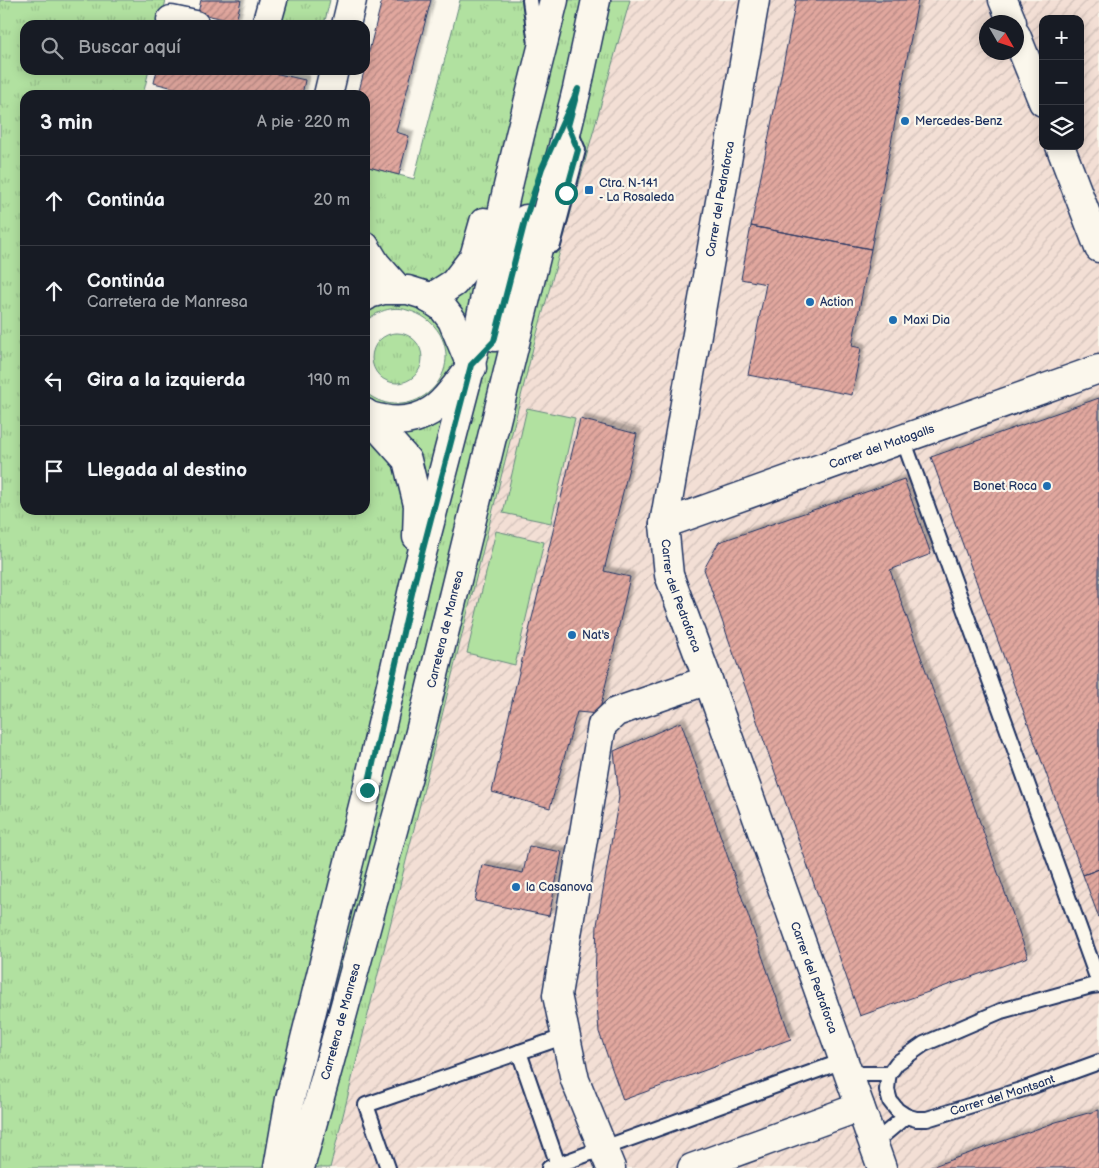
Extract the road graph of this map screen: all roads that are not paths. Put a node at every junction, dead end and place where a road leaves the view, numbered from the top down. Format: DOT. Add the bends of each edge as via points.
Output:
graph roads {
  1 [pos="273,0"];
  2 [pos="352,0"];
  3 [pos="530,0"];
  4 [pos="554,0"];
  5 [pos="596,0"];
  6 [pos="608,0"];
  7 [pos="755,0"];
  8 [pos="1003,0"];
  9 [pos="1009,15"];
  10 [pos="267,20"];
  11 [pos="347,20"];
  12 [pos="1024,54"];
  13 [pos="538,62"];
  14 [pos="333,75"];
  15 [pos="578,89"];
  16 [pos="329,90"];
  17 [pos="1039,92"];
  18 [pos="568,126"];
  19 [pos="520,135"];
  20 [pos="1062,150"];
  21 [pos="1099,248"];
  22 [pos="370,254"];
  23 [pos="550,257"];
  24 [pos="543,284"];
  25 [pos="399,290"];
  26 [pos="370,294"];
  27 [pos="430,299"];
  28 [pos="520,320"];
  29 [pos="471,365"];
  30 [pos="1099,369"];
  31 [pos="370,416"];
  32 [pos="370,419"];
  33 [pos="903,439"];
  34 [pos="664,524"];
  35 [pos="415,580"];
  36 [pos="438,655"];
  37 [pos="708,680"];
  38 [pos="1099,984"];
  39 [pos="566,1036"];
  40 [pos="520,1052"];
  41 [pos="1099,1062"];
  42 [pos="846,1068"];
  43 [pos="889,1074"];
  44 [pos="860,1106"];
  45 [pos="906,1116"];
  46 [pos="878,1156"];
  47 [pos="607,1159"];
  48 [pos="554,1167"];
  49 [pos="295,1168"];
  50 [pos="388,1168"];
  51 [pos="692,1168"];
  1 -- 10 [label="main road"];
  2 -- 11 [label="main road"];
  3 -- 13 [label="lane"];
  4 -- 13 [label="main road"];
  5 -- 15 [label="main road"];
  6 -- 15 [label="main road"];
  7 -- 34 [label="main road, Carrer del Pedraforca"];
  8 -- 9 [label="main road"];
  12 -- 17 [label="main road"];
  13 -- 19 [label="main road"];
  14 -- 16 [label="main road"];
  15 -- 18 [label="main road, Carretera de Manresa"];
  15 -- 29 [label="main road" via="542,168 494,341"];
  18 -- 23 [label="lane" via="578,150"];
  18 -- 28 [label="main road, Carretera de Manresa"];
  19 -- 27 [label="main road" via="485,219 474,257 454,283"];
  19 -- 29 [label="main road"];
  20 -- 21 [label="main road"];
  22 -- 25 [label="main road"];
  24 -- 28 [label="lane"];
  25 -- 26 [label="main road"];
  25 -- 27 [label="main road" via="408,290"];
  27 -- 29 [label="main road" via="452,320"];
  28 -- 36 [label="main road, Carretera de Manresa"];
  29 -- 31 [label="main road" via="444,401 429,412 413,419 392,421"];
  29 -- 35 [label="main road"];
  29 -- 36 [label="main road" via="478,391 476,412 444,583"];
  30 -- 33 [label="main road, Carrer del Matagalls"];
  32 -- 35 [label="main road" via="407,460 418,505"];
  33 -- 34 [label="main road, Carrer del Matagalls"];
  33 -- 38 [label="lane"];
  34 -- 37 [label="main road, Carrer del Pedraforca" via="670,575"];
  35 -- 49 [label="main road" via="367,790 290,1099"];
  36 -- 49 [label="main road, Carretera de Manresa"];
  37 -- 39 [label="main road" via="616,712 602,725 557,995"];
  37 -- 42 [label="main road, Carrer del Pedraforca"];
  38 -- 43 [label="lane" via="1001,1011 924,1044 897,1063"];
  39 -- 40 [label="lane"];
  39 -- 47 [label="main road" via="575,1080"];
  40 -- 48 [label="lane"];
  40 -- 50 [label="lane" via="366,1105"];
  41 -- 45 [label="lane, Carrer del Montsant" via="928,1119"];
  42 -- 43 [label="lane"];
  42 -- 44 [label="main road, Carrer del Pedraforca"];
  42 -- 47 [label="lane"];
  43 -- 45 [label="lane" via="887,1090 890,1101"];
  44 -- 46 [label="main road, Carrer del Pedraforca"];
  44 -- 51 [label="main road"];
  45 -- 46 [label="lane"];
  47 -- 48 [label="lane"];
}
